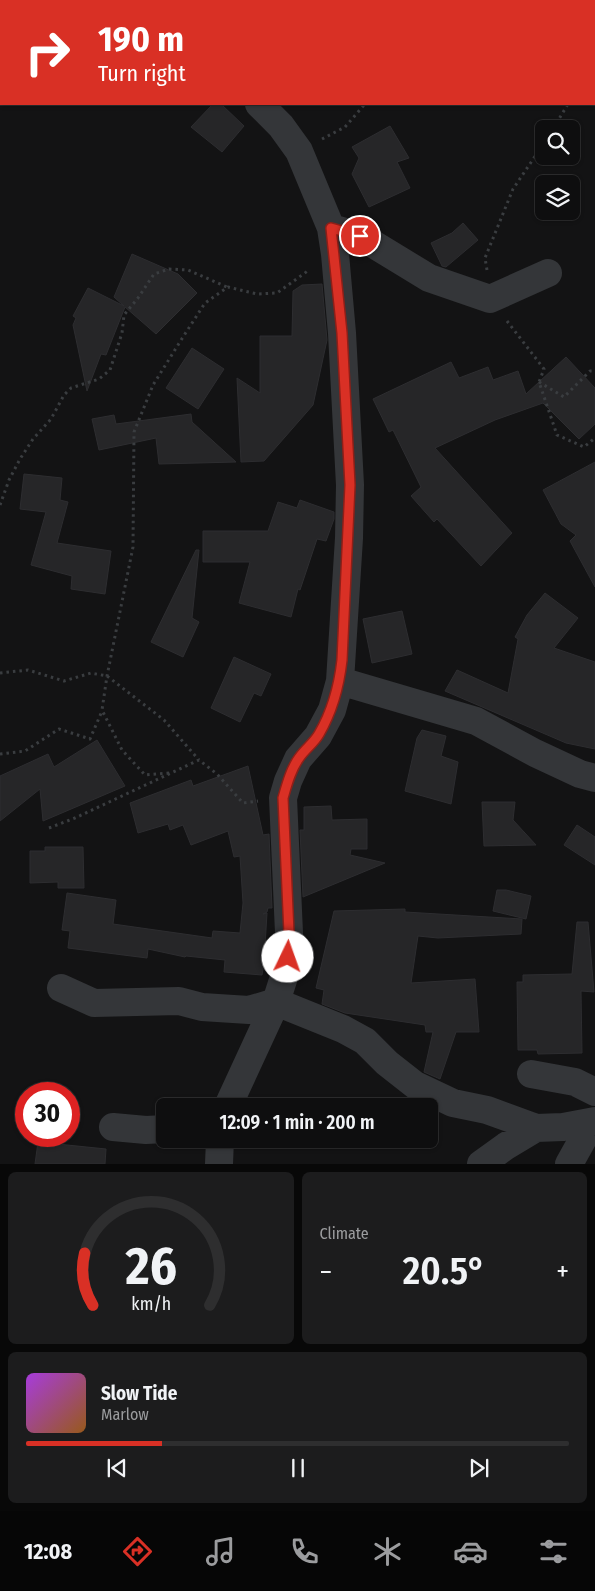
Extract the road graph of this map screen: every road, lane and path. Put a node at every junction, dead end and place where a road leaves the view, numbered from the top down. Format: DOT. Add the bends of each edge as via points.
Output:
graph roads {
  1 [pos="260,105"];
  2 [pos="364,105"];
  3 [pos="567,105"];
  4 [pos="558,120"];
  5 [pos="299,151"];
  6 [pos="333,241"];
  7 [pos="548,273"];
  8 [pos="228,287"];
  9 [pos="595,371"];
  10 [pos="539,382"];
  11 [pos="0,505"];
  12 [pos="0,673"];
  13 [pos="107,676"];
  14 [pos="340,681"];
  15 [pos="102,710"];
  16 [pos="0,754"];
  17 [pos="199,760"];
  18 [pos="169,773"];
  19 [pos="595,778"];
  20 [pos="283,798"];
  21 [pos="49,828"];
  22 [pos="61,988"];
  23 [pos="276,1002"];
  24 [pos="530,1074"];
  25 [pos="595,1092"];
  26 [pos="232,1098"];
  27 [pos="595,1123"];
  28 [pos="114,1127"];
  29 [pos="563,1127"];
  30 [pos="536,1128"];
  31 [pos="156,1129"];
  32 [pos="506,1146"];
  33 [pos="220,1148"];
  34 [pos="219,1164"];
  35 [pos="480,1164"];
  36 [pos="569,1164"];
  1 -- 5 [label="street"];
  2 -- 5 [label="path" via="345,126"];
  3 -- 4 [label="path"];
  5 -- 6 [label="street"];
  6 -- 7 [label="street" via="360,236 429,278 490,299"];
  6 -- 8 [label="path" via="302,274 277,293 257,294"];
  6 -- 14 [label="street" via="345,371 350,485"];
  8 -- 11 [label="path" via="188,270 169,269 154,274 124,315 122,333 110,370 99,379 71,388 64,395 51,419 20,459"];
  8 -- 13 [label="path" via="205,303 182,337 153,385 134,432 133,547"];
  9 -- 10 [label="path" via="590,371 564,397"];
  12 -- 13 [label="path" via="28,670 64,681 91,673"];
  13 -- 15 [label="path"];
  13 -- 17 [label="path" via="164,720"];
  14 -- 19 [label="street" via="476,721 535,753"];
  14 -- 20 [label="street" via="332,710 318,736 298,759"];
  15 -- 16 [label="path" via="90,739 59,729 25,751"];
  15 -- 18 [label="path" via="122,750 145,775"];
  17 -- 18 [label="path"];
  17 -- 20 [label="path" via="217,774 243,803"];
  18 -- 21 [label="path"];
  20 -- 23 [label="street" via="289,933 288,957"];
  22 -- 23 [label="street" via="94,1004 179,1001 202,1007 249,1010"];
  23 -- 26 [label="street"];
  23 -- 30 [label="street" via="365,1040 386,1063 415,1085 453,1104 487,1110"];
  24 -- 25 [label="street" via="575,1082"];
  27 -- 29 [label="street"];
  27 -- 36 [label="street"];
  28 -- 31 [label="street"];
  29 -- 30 [label="street"];
  29 -- 32 [label="street" via="553,1146"];
  30 -- 32 [label="street"];
  32 -- 35 [label="street"];
  33 -- 34 [label="street"];
}
